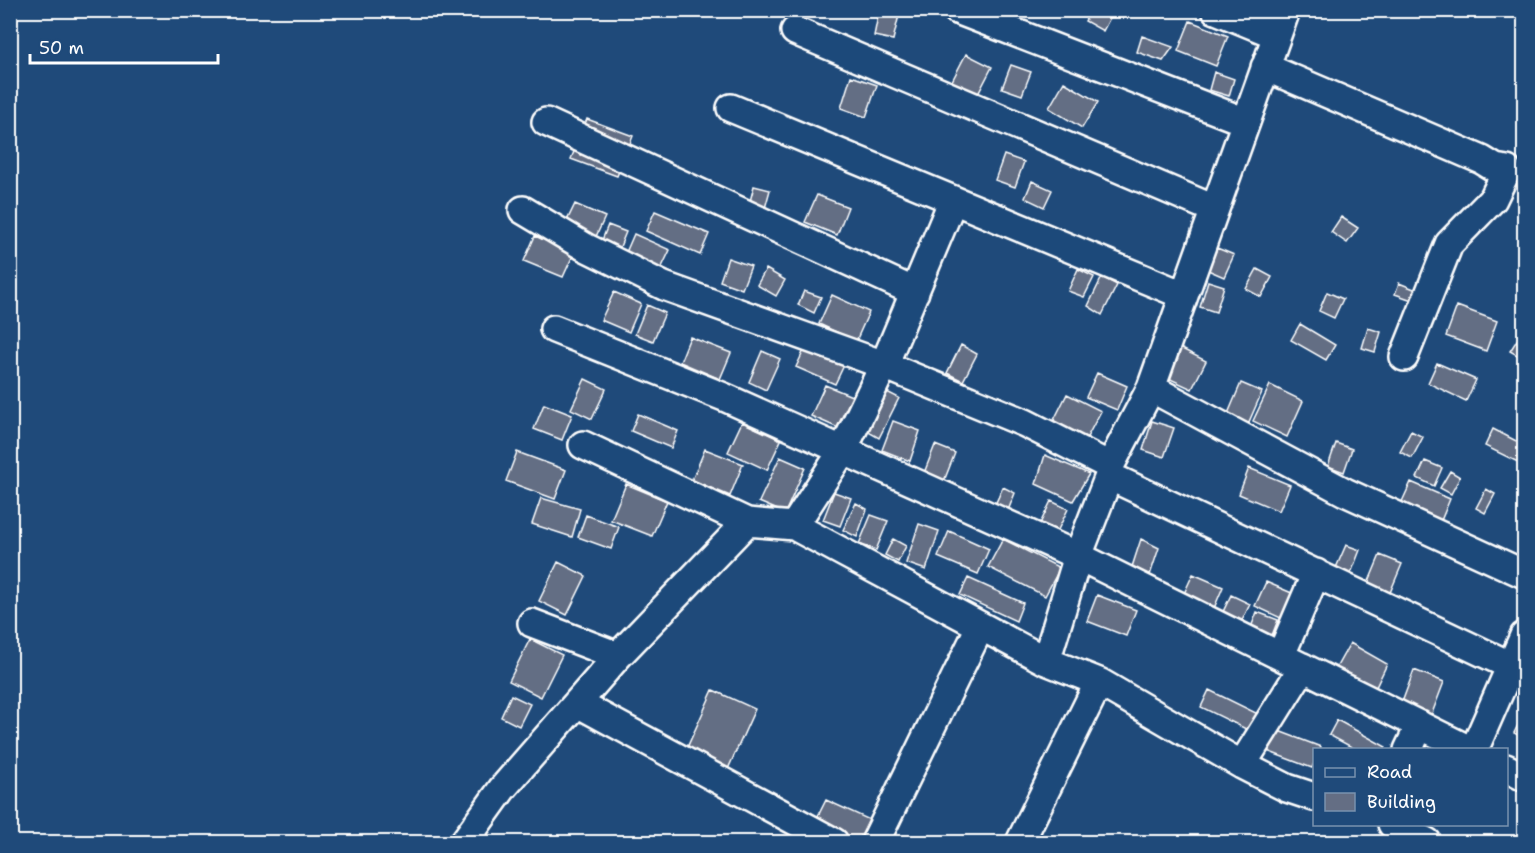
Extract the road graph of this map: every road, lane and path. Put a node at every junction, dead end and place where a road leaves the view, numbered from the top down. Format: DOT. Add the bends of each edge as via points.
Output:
graph roads {
  1 [pos="957,10"];
  2 [pos="1216,10"];
  3 [pos="1281,23"];
  4 [pos="795,31"];
  5 [pos="1265,67"];
  6 [pos="731,108"];
  7 [pos="546,122"];
  8 [pos="1246,122"];
  9 [pos="1516,174"];
  10 [pos="953,200"];
  11 [pos="1214,209"];
  12 [pos="523,210"];
  13 [pos="915,292"];
  14 [pos="1183,295"];
  15 [pos="554,329"];
  16 [pos="1404,357"];
  17 [pos="884,364"];
  18 [pos="1151,388"];
  19 [pos="583,445"];
  20 [pos="843,450"];
  21 [pos="1109,471"];
  22 [pos="747,522"];
  23 [pos="794,526"];
  24 [pos="1078,556"];
  25 [pos="1316,573"];
  26 [pos="1524,574"];
  27 [pos="532,623"];
  28 [pos="980,627"];
  29 [pos="1524,636"];
  30 [pos="618,656"];
  31 [pos="1046,661"];
  32 [pos="1292,661"];
  33 [pos="1518,669"];
  34 [pos="1099,682"];
  35 [pos="577,703"];
  36 [pos="1420,725"];
  37 [pos="1409,748"];
  38 [pos="1468,748"];
  39 [pos="1473,748"];
  40 [pos="1242,765"];
  41 [pos="1508,769"];
  42 [pos="1524,777"];
  43 [pos="1313,797"];
  44 [pos="1394,826"];
  45 [pos="464,843"];
  46 [pos="834,843"];
  47 [pos="875,843"];
  48 [pos="1020,843"];
  49 [pos="1427,843"];
  1 -- 8 [label="street"];
  2 -- 3 [label="street"];
  3 -- 5 [label="street"];
  4 -- 11 [label="street"];
  5 -- 8 [label="street"];
  5 -- 9 [label="street"];
  6 -- 10 [label="street"];
  7 -- 13 [label="street"];
  8 -- 11 [label="street"];
  9 -- 16 [label="street" via="1449,244"];
  10 -- 13 [label="street"];
  10 -- 14 [label="street"];
  11 -- 14 [label="street"];
  12 -- 17 [label="street" via="585,247 664,286"];
  13 -- 17 [label="street"];
  14 -- 18 [label="street"];
  15 -- 20 [label="street"];
  17 -- 20 [label="street"];
  17 -- 21 [label="street" via="1025,423"];
  18 -- 21 [label="street"];
  18 -- 26 [label="street" via="1345,492"];
  19 -- 22 [label="street"];
  20 -- 23 [label="street"];
  20 -- 24 [label="street"];
  21 -- 24 [label="street"];
  21 -- 25 [label="street"];
  22 -- 23 [label="street"];
  22 -- 30 [label="street"];
  23 -- 28 [label="street"];
  24 -- 31 [label="street"];
  24 -- 32 [label="street"];
  25 -- 32 [label="street"];
  25 -- 33 [label="street"];
  27 -- 30 [label="street"];
  28 -- 31 [label="street"];
  28 -- 47 [label="street"];
  29 -- 33 [label="street"];
  30 -- 35 [label="street"];
  31 -- 34 [label="street"];
  32 -- 36 [label="street"];
  32 -- 40 [label="street"];
  33 -- 39 [label="street"];
  34 -- 40 [label="street"];
  34 -- 48 [label="street"];
  35 -- 45 [label="street" via="502,789"];
  35 -- 46 [label="street"];
  36 -- 37 [label="street"];
  36 -- 38 [label="street"];
  40 -- 43 [label="street"];
  41 -- 42 [label="street"];
  44 -- 49 [label="street"];
}
